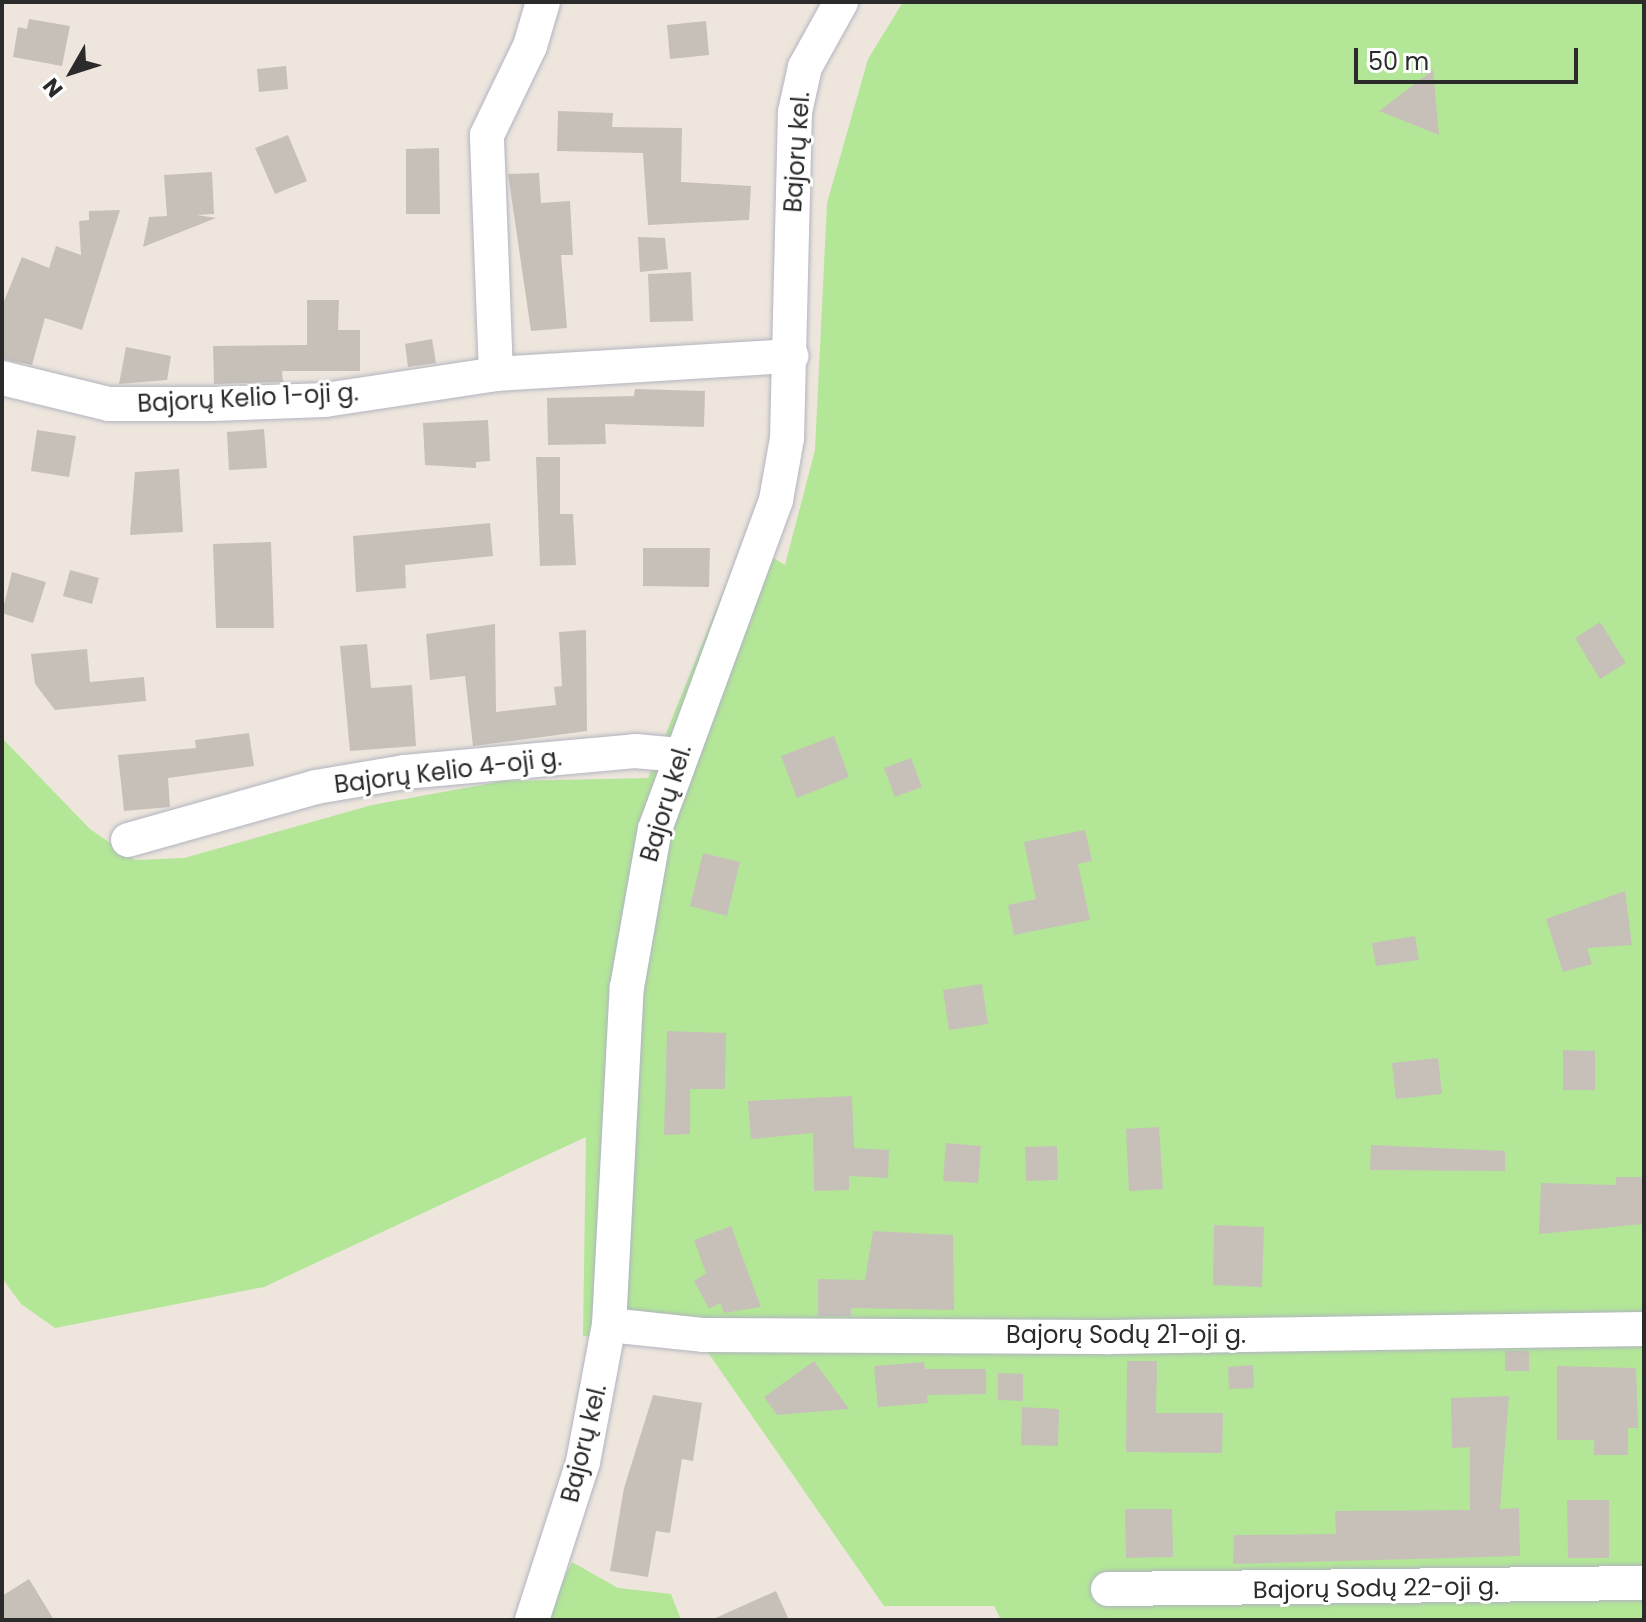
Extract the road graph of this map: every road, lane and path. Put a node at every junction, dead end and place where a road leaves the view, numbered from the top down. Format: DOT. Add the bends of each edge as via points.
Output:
graph roads {
  1 [pos="543,2"];
  2 [pos="841,2"];
  3 [pos="791,356"];
  4 [pos="496,374"];
  5 [pos="2,378"];
  6 [pos="680,755"];
  7 [pos="128,840"];
  8 [pos="609,1325"];
  9 [pos="1644,1329"];
  10 [pos="1644,1583"];
  11 [pos="1108,1589"];
  12 [pos="532,1620"];
  1 -- 4 [label="street" via="530,46 487,135"];
  2 -- 3 [label="street, Bajorų kel." via="805,67 795,112"];
  3 -- 4 [label="street, Bajorų Kelio 1-oji g."];
  3 -- 6 [label="street, Bajorų kel." via="776,500"];
  4 -- 5 [label="street, Bajorų Kelio 1-oji g." via="325,400 198,404 109,404"];
  6 -- 7 [label="street, Bajorų Kelio 4-oji g." via="635,751 405,772 316,787"];
  6 -- 8 [label="street, Bajorų kel." via="655,829 627,987"];
  8 -- 9 [label="street, Bajorų Sodų 21-oji g." via="704,1335 1094,1337"];
  8 -- 12 [label="street, Bajorų kel." via="583,1462"];
  10 -- 11 [label="street, Bajorų Sodų 22-oji g."];
}
